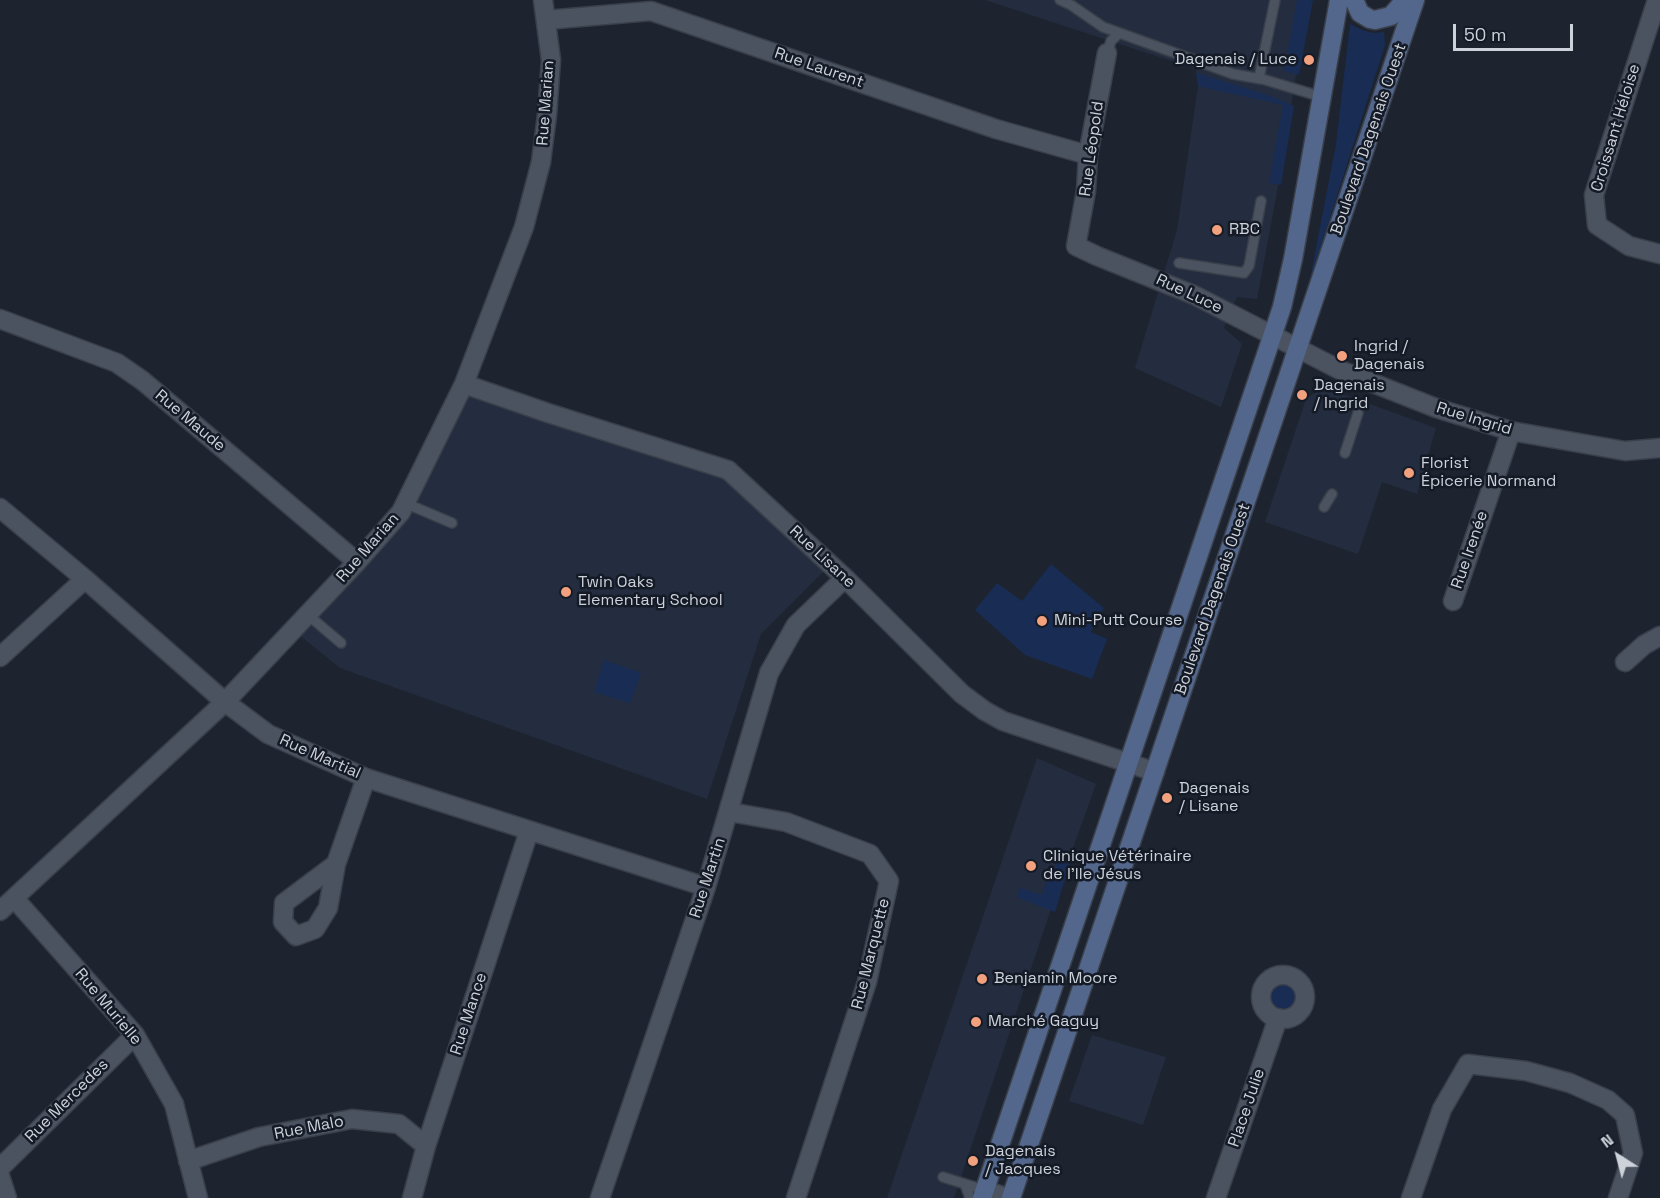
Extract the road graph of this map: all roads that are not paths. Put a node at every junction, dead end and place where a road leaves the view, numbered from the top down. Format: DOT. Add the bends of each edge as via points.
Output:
graph roads {
  1 [pos="543,0"];
  2 [pos="1060,0"];
  3 [pos="1275,0"];
  4 [pos="1339,0"];
  5 [pos="1354,0"];
  6 [pos="1405,0"];
  7 [pos="1415,0"];
  8 [pos="1657,0"];
  9 [pos="546,20"];
  10 [pos="1119,33"];
  11 [pos="1107,53"];
  12 [pos="1261,79"];
  13 [pos="1322,97"];
  14 [pos="1088,155"];
  15 [pos="1261,201"];
  16 [pos="1076,246"];
  17 [pos="1660,254"];
  18 [pos="1179,263"];
  19 [pos="0,319"];
  20 [pos="1272,335"];
  21 [pos="1298,349"];
  22 [pos="464,384"];
  23 [pos="1358,413"];
  24 [pos="1510,431"];
  25 [pos="1660,448"];
  26 [pos="1345,453"];
  27 [pos="1332,494"];
  28 [pos="405,503"];
  29 [pos="1324,507"];
  30 [pos="0,508"];
  31 [pos="452,523"];
  32 [pos="357,562"];
  33 [pos="845,578"];
  34 [pos="85,579"];
  35 [pos="1453,601"];
  36 [pos="308,615"];
  37 [pos="1660,636"];
  38 [pos="341,643"];
  39 [pos="0,657"];
  40 [pos="1625,662"];
  41 [pos="225,702"];
  42 [pos="1128,763"];
  43 [pos="1155,772"];
  44 [pos="366,778"];
  45 [pos="730,812"];
  46 [pos="529,831"];
  47 [pos="336,864"];
  48 [pos="706,887"];
  49 [pos="14,898"];
  50 [pos="0,911"];
  51 [pos="1278,1018"];
  52 [pos="135,1035"];
  53 [pos="426,1146"];
  54 [pos="188,1161"];
  55 [pos="0,1168"];
  56 [pos="0,1176"];
  57 [pos="943,1177"];
  58 [pos="965,1184"];
  59 [pos="979,1195"];
  60 [pos="7,1198"];
  61 [pos="198,1198"];
  62 [pos="412,1198"];
  63 [pos="600,1198"];
  64 [pos="796,1198"];
  65 [pos="1010,1198"];
  66 [pos="1216,1198"];
  67 [pos="1411,1198"];
  68 [pos="1618,1198"];
  1 -- 9 [label="street, Rue Marian"];
  2 -- 10 [label="lane"];
  3 -- 12 [label="lane"];
  4 -- 13 [label="main road, Boulevard Dagenais Ouest"];
  5 -- 6 [label="main road" via="1360,13 1376,20 1391,16"];
  7 -- 21 [label="main road, Boulevard Dagenais Ouest"];
  8 -- 17 [label="street, Croissant Héloise" via="1594,195 1597,225 1629,246"];
  9 -- 14 [label="street, Rue Laurent" via="651,11 996,129"];
  9 -- 22 [label="street, Rue Marian" via="551,60 541,162 524,227"];
  10 -- 11 [label="lane"];
  10 -- 12 [label="lane" via="1233,74"];
  11 -- 14 [label="street, Rue Léopold"];
  12 -- 13 [label="lane"];
  13 -- 20 [label="main road, Boulevard Dagenais Ouest" via="1288,283"];
  14 -- 16 [label="street, Rue Léopold"];
  15 -- 18 [label="lane" via="1249,266 1244,273"];
  16 -- 20 [label="street, Rue Luce" via="1194,295"];
  19 -- 32 [label="street, Rue Maude" via="117,363"];
  20 -- 21 [label="street, Rue Luce"];
  20 -- 42 [label="main road, Boulevard Dagenais Ouest"];
  21 -- 24 [label="street, Rue Ingrid" via="1398,394"];
  21 -- 43 [label="main road, Boulevard Dagenais Ouest"];
  22 -- 28 [label="street, Rue Marian"];
  22 -- 33 [label="street, Rue Lisane" via="728,470"];
  23 -- 26 [label="lane"];
  24 -- 25 [label="street, Rue Ingrid" via="1625,451"];
  24 -- 35 [label="street, Rue Irenée"];
  27 -- 29 [label="lane"];
  28 -- 31 [label="lane"];
  28 -- 32 [label="street, Rue Marian"];
  30 -- 34 [label="street, Rue Martial"];
  32 -- 36 [label="street, Rue Marian"];
  33 -- 42 [label="street, Rue Lisane" via="962,694 985,711 1003,721"];
  33 -- 45 [label="street, Rue Martin" via="796,625 769,673"];
  34 -- 39 [label="street"];
  34 -- 41 [label="street, Rue Martial"];
  36 -- 38 [label="lane"];
  36 -- 41 [label="street, Rue Marian"];
  37 -- 40 [label="street"];
  41 -- 44 [label="street, Rue Martial" via="268,734"];
  41 -- 49 [label="street, Rue Marian"];
  42 -- 43 [label="street, Rue Lisane"];
  42 -- 59 [label="main road, Boulevard Dagenais Ouest"];
  43 -- 65 [label="main road, Boulevard Dagenais Ouest"];
  44 -- 46 [label="street, Rue Martial"];
  44 -- 47 [label="street"];
  45 -- 48 [label="street, Rue Martin"];
  45 -- 64 [label="street, Rue Marquette" via="786,822 870,854 889,881 867,982"];
  46 -- 48 [label="street, Rue Martial"];
  46 -- 53 [label="street, Rue Mance"];
  48 -- 63 [label="street, Rue Martin"];
  49 -- 50 [label="street, Rue Marian"];
  49 -- 52 [label="street, Rue Murielle"];
  51 -- 66 [label="street, Place Julie"];
  52 -- 54 [label="street, Rue Murielle" via="174,1104"];
  52 -- 55 [label="street, Rue Mercedes"];
  53 -- 54 [label="street, Rue Malo" via="399,1124 352,1119 259,1137"];
  53 -- 62 [label="street, Rue Mance"];
  54 -- 61 [label="street, Rue Murielle"];
  56 -- 60 [label="street"];
  57 -- 58 [label="lane"];
  58 -- 59 [label="lane"];
  58 -- 59 [label="lane"];
  59 -- 65 [label="street"];
  67 -- 68 [label="street" via="1442,1109 1468,1064 1526,1071 1570,1083 1608,1101 1624,1115 1633,1153"];
}
